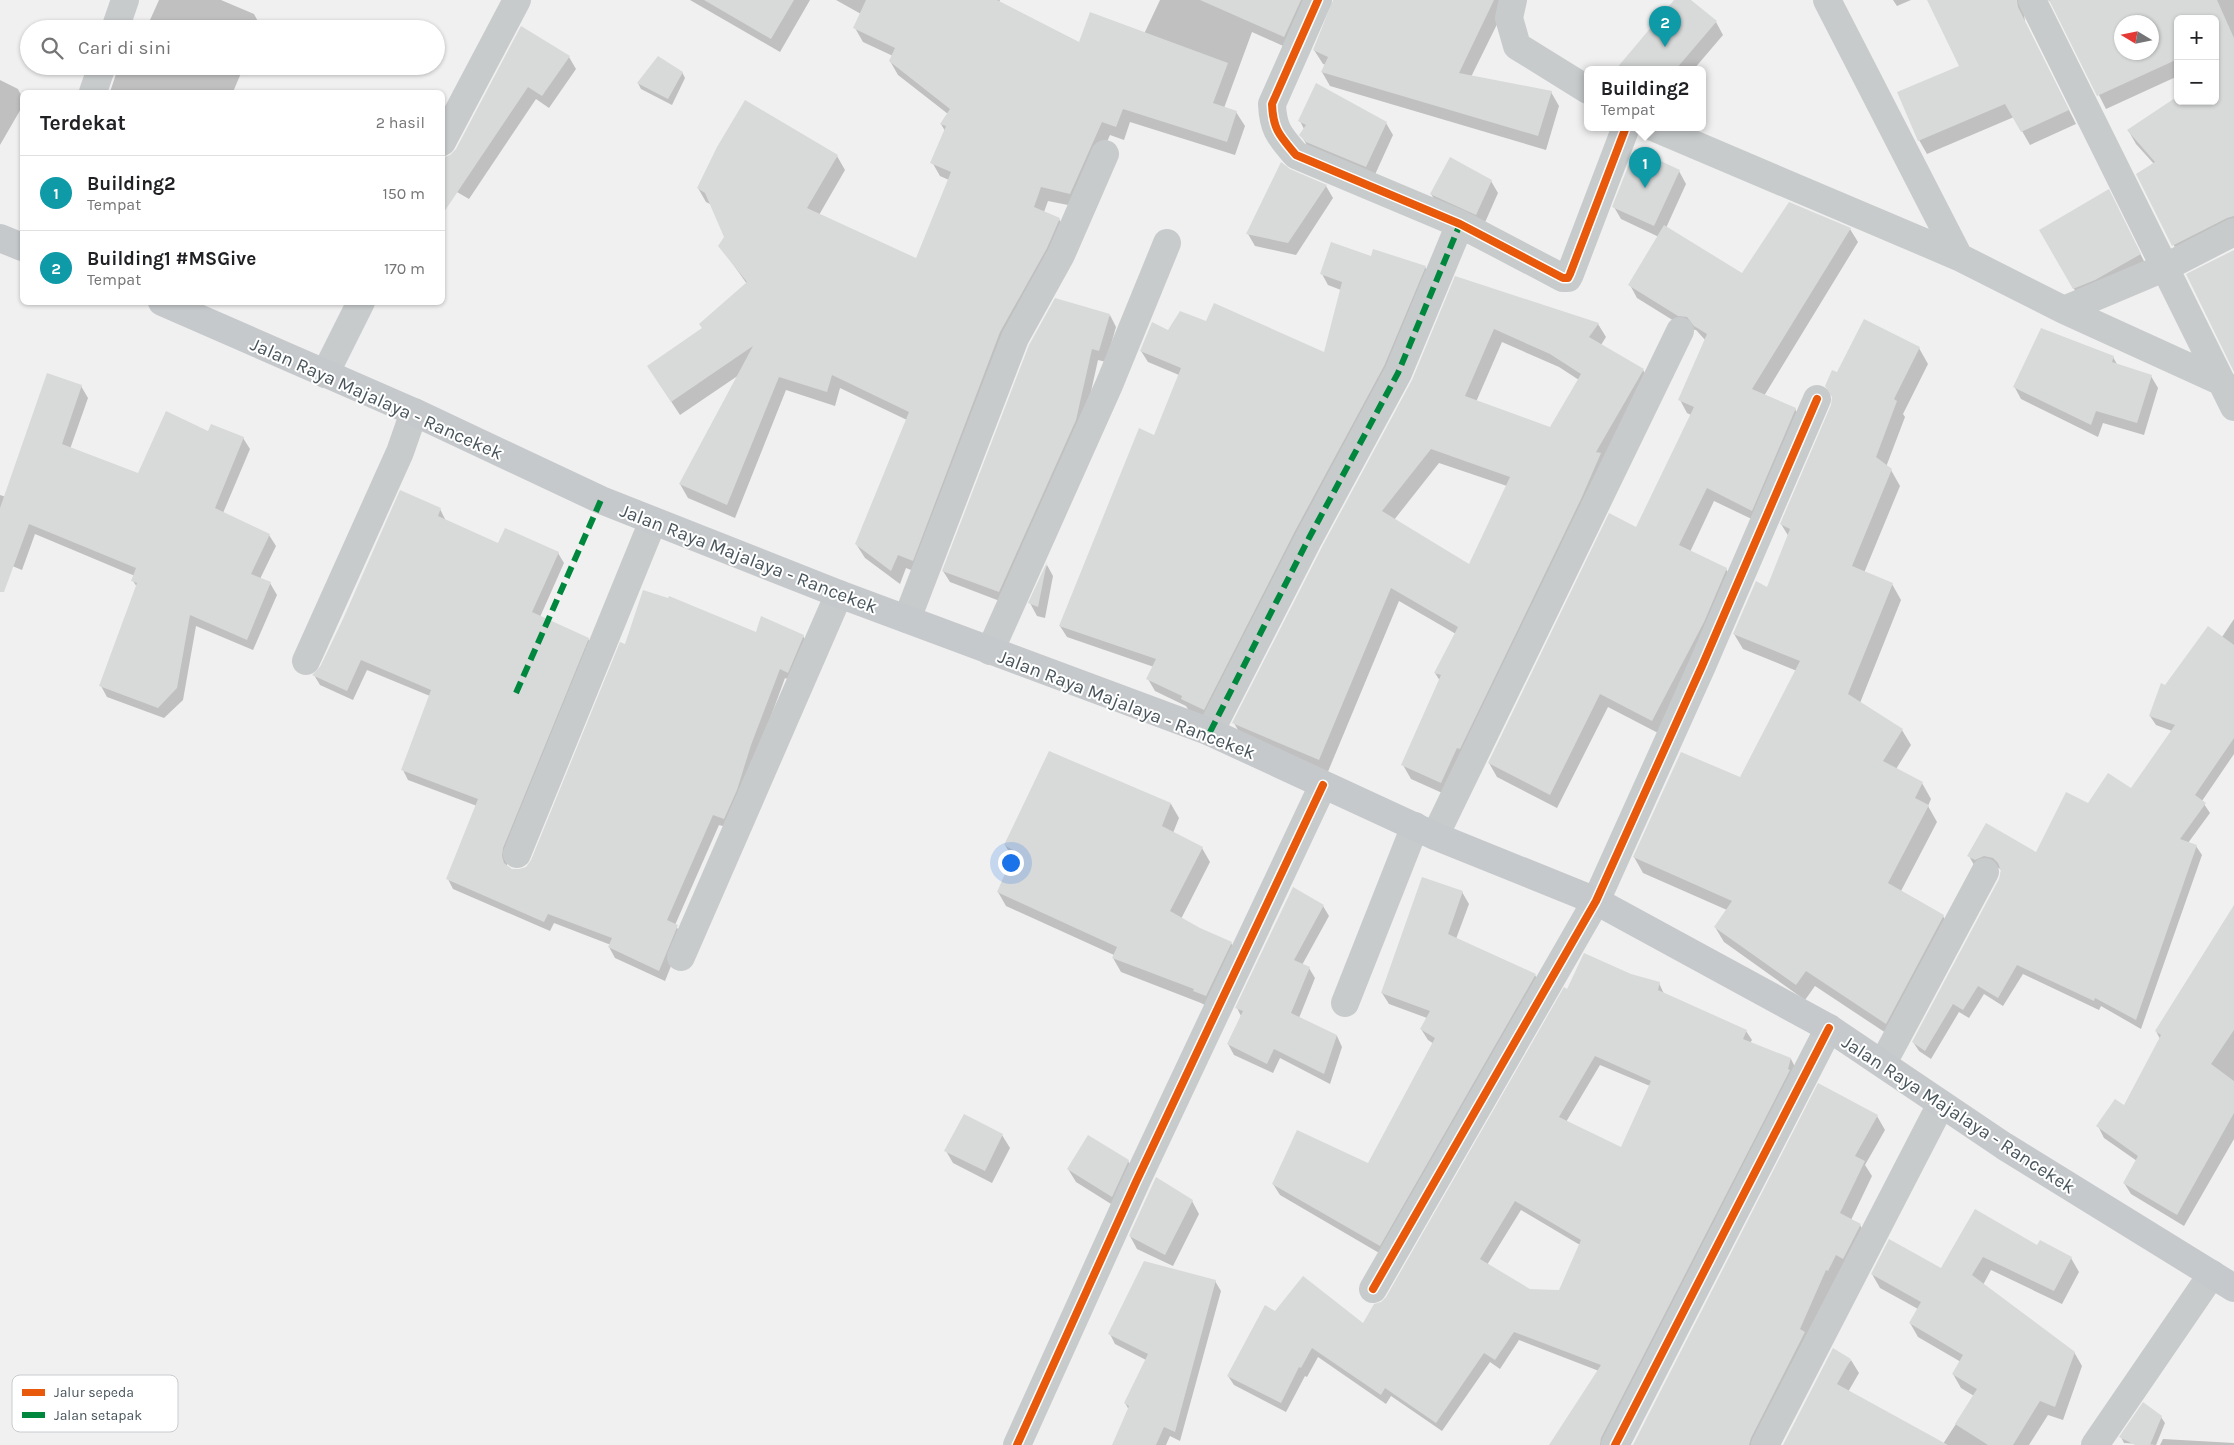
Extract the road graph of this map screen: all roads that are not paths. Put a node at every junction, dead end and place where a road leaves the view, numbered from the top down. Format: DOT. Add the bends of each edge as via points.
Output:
graph roads {
  1 [pos="125,0"];
  2 [pos="516,0"];
  3 [pos="1318,0"];
  4 [pos="1513,0"];
  5 [pos="1827,0"];
  6 [pos="2032,0"];
  7 [pos="118,20"];
  8 [pos="99,75"];
  9 [pos="1584,88"];
  10 [pos="94,90"];
  11 [pos="1624,131"];
  12 [pos="1662,131"];
  13 [pos="445,136"];
  14 [pos="1105,154"];
  15 [pos="1460,224"];
  16 [pos="2234,232"];
  17 [pos="0,238"];
  18 [pos="1167,243"];
  19 [pos="20,245"];
  20 [pos="1958,257"];
  21 [pos="2166,268"];
  22 [pos="169,305"];
  23 [pos="360,305"];
  24 [pos="2064,310"];
  25 [pos="1680,331"];
  26 [pos="325,374"];
  27 [pos="2222,382"];
  28 [pos="1817,399"];
  29 [pos="2234,407"];
  30 [pos="414,412"];
  31 [pos="653,521"];
  32 [pos="840,594"];
  33 [pos="907,619"];
  34 [pos="990,651"];
  35 [pos="306,661"];
  36 [pos="1210,732"];
  37 [pos="1323,785"];
  38 [pos="1425,831"];
  39 [pos="517,854"];
  40 [pos="1985,872"];
  41 [pos="1596,900"];
  42 [pos="681,957"];
  43 [pos="1345,1003"];
  44 [pos="1829,1028"];
  45 [pos="1883,1063"];
  46 [pos="1941,1104"];
  47 [pos="2223,1281"];
  48 [pos="1373,1289"];
  49 [pos="1017,1445"];
  50 [pos="1615,1445"];
  51 [pos="1765,1445"];
  52 [pos="2095,1445"];
  1 -- 7 [label="street"];
  2 -- 13 [label="street"];
  3 -- 15 [label="street" via="1272,104 1272,122 1282,139 1296,155"];
  4 -- 9 [label="street" via="1509,18 1517,46"];
  5 -- 20 [label="street"];
  6 -- 21 [label="street"];
  8 -- 10 [label="street"];
  11 -- 15 [label="street" via="1568,278"];
  12 -- 20 [label="street"];
  14 -- 33 [label="street" via="1061,255 1015,338"];
  15 -- 36 [label="street" via="1398,373"];
  16 -- 21 [label="street"];
  17 -- 19 [label="main road"];
  18 -- 34 [label="street" via="1109,385"];
  20 -- 24 [label="street"];
  21 -- 24 [label="street"];
  21 -- 27 [label="street"];
  22 -- 26 [label="main road, Jalan Raya Majalaya - Rancekek"];
  23 -- 26 [label="street"];
  24 -- 27 [label="street"];
  25 -- 38 [label="street"];
  26 -- 30 [label="main road, Jalan Raya Majalaya - Rancekek"];
  27 -- 29 [label="street"];
  28 -- 41 [label="street" via="1702,666"];
  30 -- 31 [label="main road, Jalan Raya Majalaya - Rancekek"];
  30 -- 35 [label="street" via="400,452"];
  31 -- 32 [label="main road, Jalan Raya Majalaya - Rancekek"];
  31 -- 39 [label="street"];
  32 -- 33 [label="main road, Jalan Raya Majalaya - Rancekek"];
  32 -- 42 [label="street"];
  33 -- 34 [label="main road, Jalan Raya Majalaya - Rancekek"];
  34 -- 36 [label="main road, Jalan Raya Majalaya - Rancekek"];
  36 -- 37 [label="main road, Jalan Raya Majalaya - Rancekek"];
  37 -- 38 [label="main road, Jalan Raya Majalaya - Rancekek"];
  37 -- 49 [label="street" via="1136,1182"];
  38 -- 41 [label="main road, Jalan Raya Majalaya - Rancekek"];
  38 -- 43 [label="street"];
  40 -- 45 [label="street"];
  41 -- 44 [label="main road, Jalan Raya Majalaya - Rancekek"];
  41 -- 48 [label="street"];
  44 -- 45 [label="main road, Jalan Raya Majalaya - Rancekek"];
  44 -- 50 [label="street"];
  45 -- 46 [label="main road, Jalan Raya Majalaya - Rancekek"];
  46 -- 47 [label="main road, Jalan Raya Majalaya - Rancekek" via="2054,1178"];
  46 -- 51 [label="street"];
  47 -- 52 [label="street"];
}
